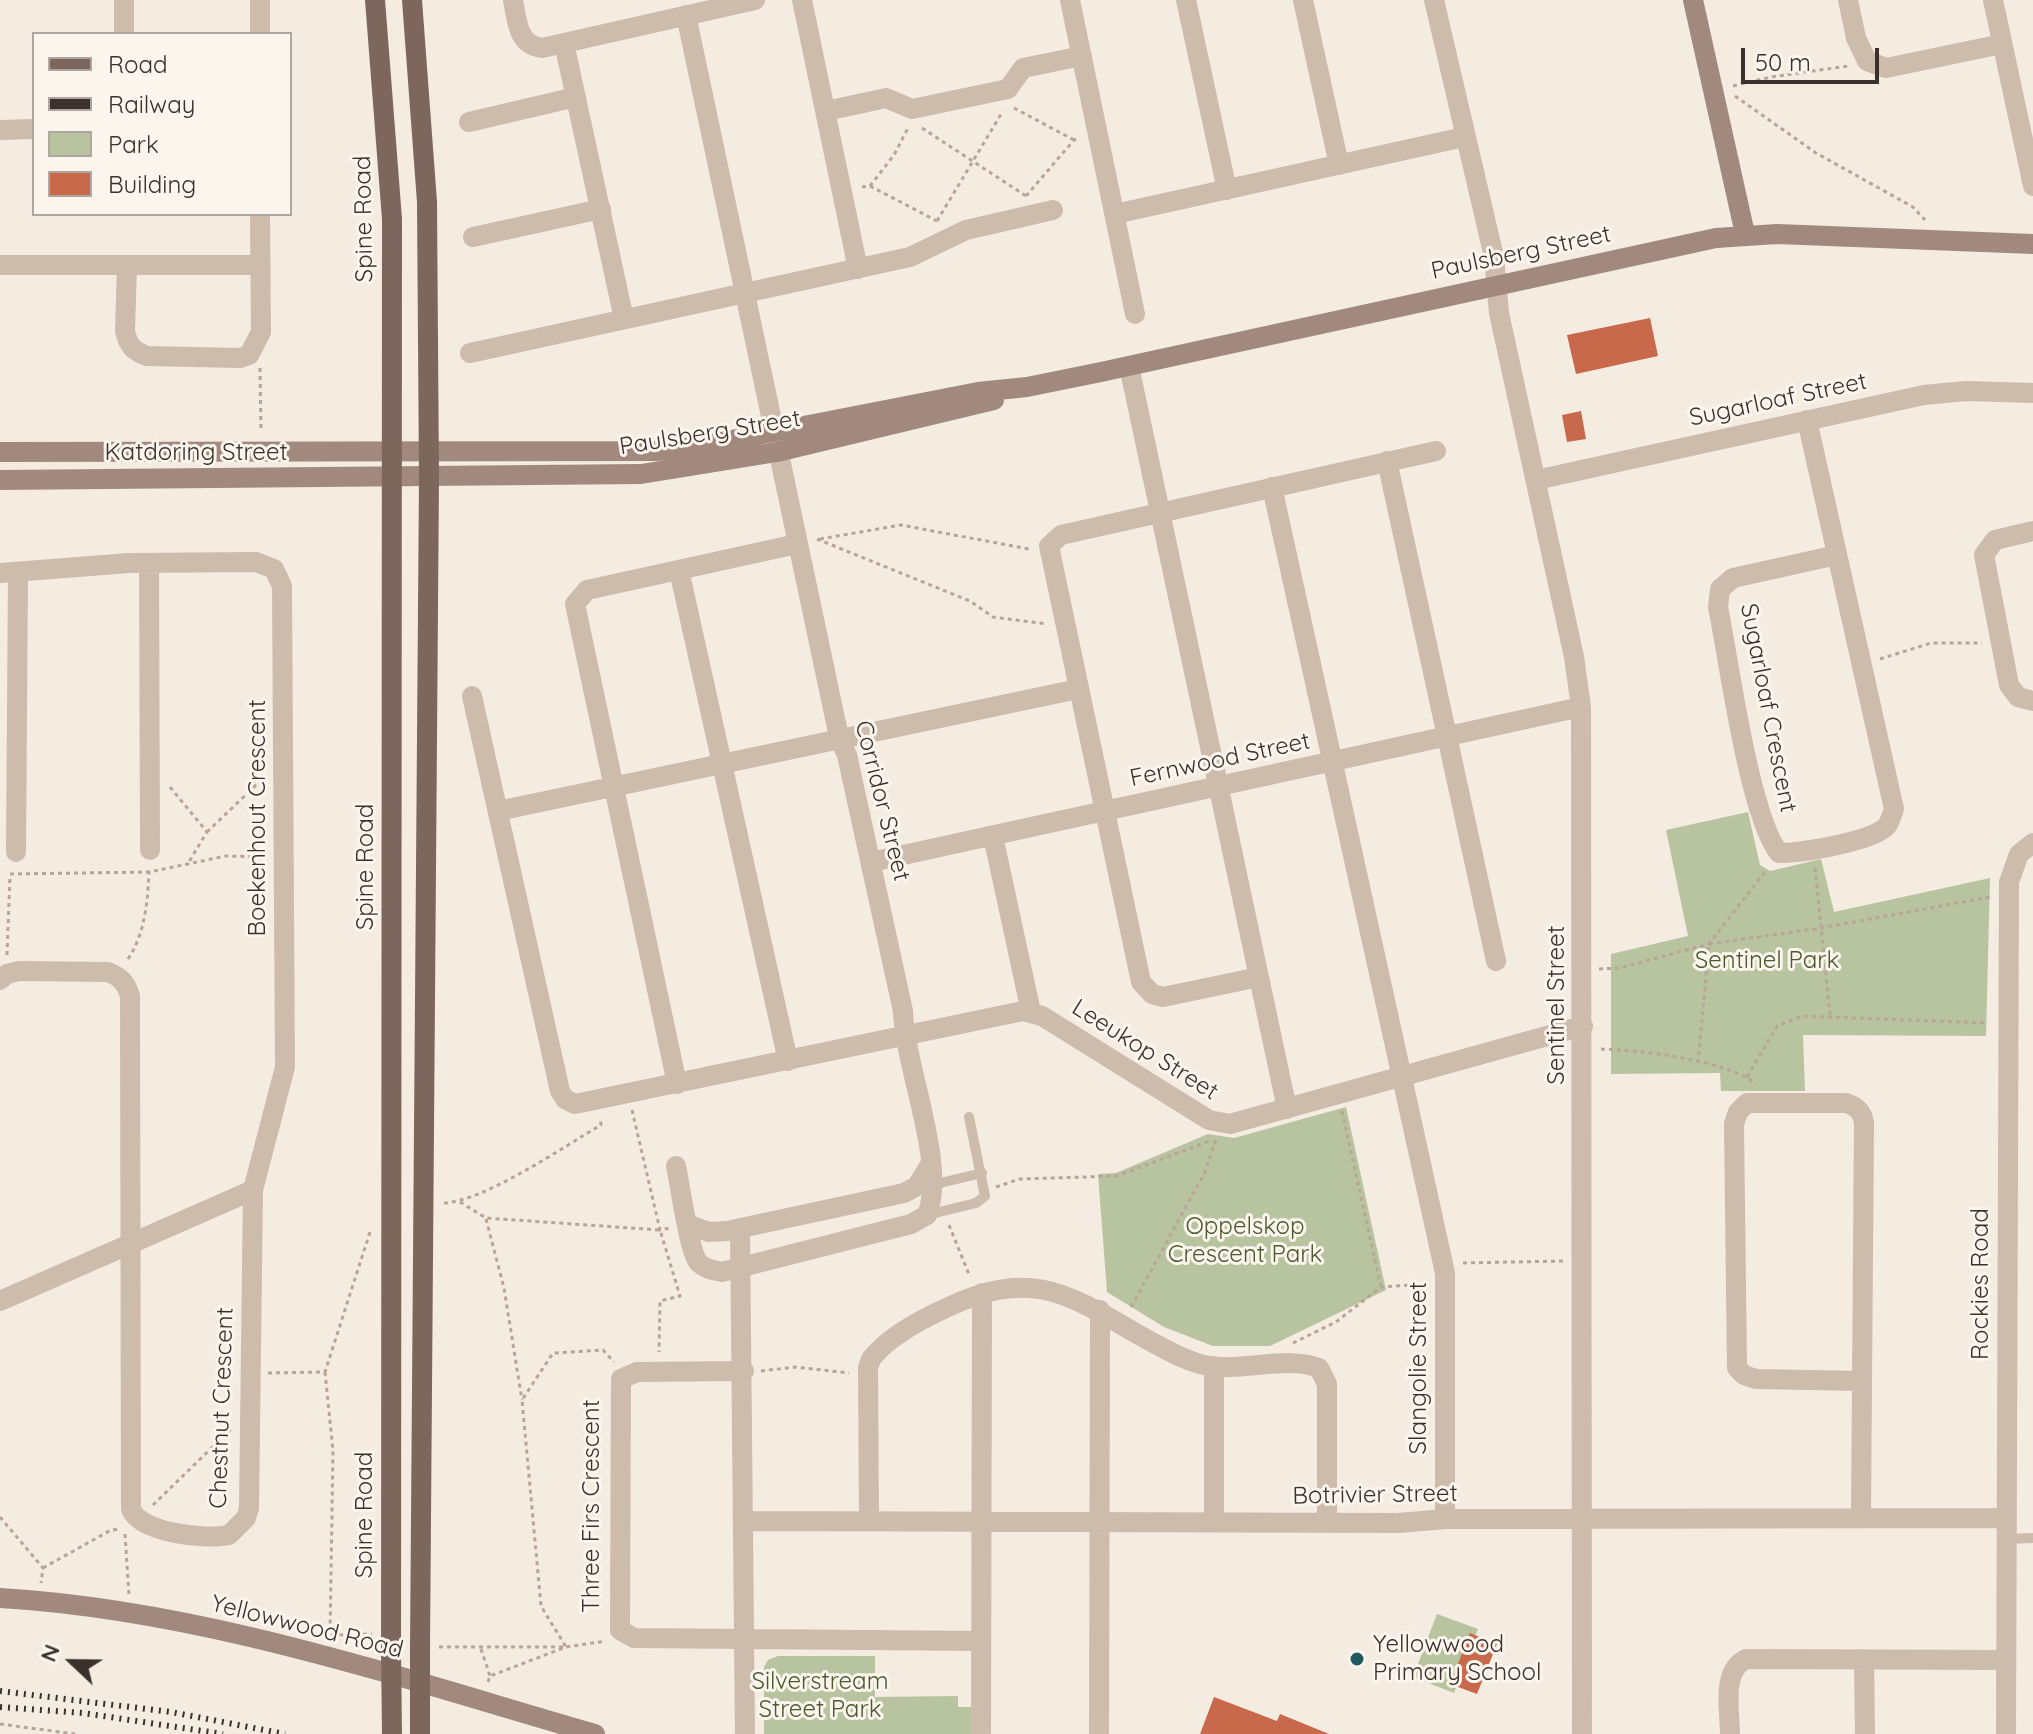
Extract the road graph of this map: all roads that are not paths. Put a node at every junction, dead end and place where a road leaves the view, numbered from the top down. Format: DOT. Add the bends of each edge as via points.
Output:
graph roads {
  1 [pos="124,0"];
  2 [pos="260,0"];
  3 [pos="375,0"];
  4 [pos="412,0"];
  5 [pos="513,0"];
  6 [pos="755,0"];
  7 [pos="802,0"];
  8 [pos="1070,0"];
  9 [pos="1186,0"];
  10 [pos="1303,0"];
  11 [pos="1434,0"];
  12 [pos="1693,0"];
  13 [pos="1848,0"];
  14 [pos="1993,0"];
  15 [pos="686,15"];
  16 [pos="124,32"];
  17 [pos="260,32"];
  18 [pos="564,43"];
  19 [pos="2002,44"];
  20 [pos="1082,56"];
  21 [pos="576,97"];
  22 [pos="826,111"];
  23 [pos="469,122"];
  24 [pos="32,129"];
  25 [pos="0,130"];
  26 [pos="1464,137"];
  27 [pos="1339,165"];
  28 [pos="2033,186"];
  29 [pos="1227,190"];
  30 [pos="1037,207"];
  31 [pos="601,209"];
  32 [pos="1115,214"];
  33 [pos="260,216"];
  34 [pos="1745,234"];
  35 [pos="473,237"];
  36 [pos="2033,244"];
  37 [pos="0,265"];
  38 [pos="127,265"];
  39 [pos="260,265"];
  40 [pos="858,269"];
  41 [pos="1496,284"];
  42 [pos="746,294"];
  43 [pos="1135,314"];
  44 [pos="624,319"];
  45 [pos="470,353"];
  46 [pos="1129,366"];
  47 [pos="1027,387"];
  48 [pos="2033,393"];
  49 [pos="1807,420"];
  50 [pos="775,431"];
  51 [pos="1436,451"];
  52 [pos="0,452"];
  53 [pos="777,452"];
  54 [pos="392,453"];
  55 [pos="428,454"];
  56 [pos="1387,461"];
  57 [pos="392,478"];
  58 [pos="429,478"];
  59 [pos="0,480"];
  60 [pos="1536,480"];
  61 [pos="1272,487"];
  62 [pos="1158,512"];
  63 [pos="2033,531"];
  64 [pos="797,544"];
  65 [pos="1837,555"];
  66 [pos="149,563"];
  67 [pos="679,570"];
  68 [pos="9,572"];
  69 [pos="1078,689"];
  70 [pos="472,696"];
  71 [pos="2033,701"];
  72 [pos="1581,707"];
  73 [pos="839,737"];
  74 [pos="1447,737"];
  75 [pos="1332,762"];
  76 [pos="722,764"];
  77 [pos="1219,787"];
  78 [pos="613,788"];
  79 [pos="498,811"];
  80 [pos="1104,812"];
  81 [pos="993,836"];
  82 [pos="2033,843"];
  83 [pos="150,850"];
  84 [pos="16,852"];
  85 [pos="871,862"];
  86 [pos="1496,961"];
  87 [pos="1259,977"];
  88 [pos="0,980"];
  89 [pos="1031,1012"];
  90 [pos="1583,1026"];
  91 [pos="904,1036"];
  92 [pos="788,1061"];
  93 [pos="1400,1078"];
  94 [pos="677,1084"];
  95 [pos="1287,1109"];
  96 [pos="969,1117"];
  97 [pos="931,1163"];
  98 [pos="676,1166"];
  99 [pos="982,1173"];
  100 [pos="932,1185"];
  101 [pos="253,1190"];
  102 [pos="937,1213"];
  103 [pos="689,1225"];
  104 [pos="740,1228"];
  105 [pos="130,1243"];
  106 [pos="742,1269"];
  107 [pos="982,1293"];
  108 [pos="0,1301"];
  109 [pos="1100,1310"];
  110 [pos="1214,1366"];
  111 [pos="744,1371"];
  112 [pos="1862,1381"];
  113 [pos="1861,1516"];
  114 [pos="1445,1519"];
  115 [pos="1582,1519"];
  116 [pos="744,1521"];
  117 [pos="869,1521"];
  118 [pos="982,1522"];
  119 [pos="1098,1522"];
  120 [pos="1214,1522"];
  121 [pos="1327,1523"];
  122 [pos="2006,1528"];
  123 [pos="2033,1538"];
  124 [pos="0,1598"];
  125 [pos="745,1640"];
  126 [pos="981,1641"];
  127 [pos="1864,1659"];
  128 [pos="2006,1660"];
  129 [pos="392,1734"];
  130 [pos="420,1734"];
  131 [pos="595,1734"];
  132 [pos="745,1734"];
  133 [pos="981,1734"];
  134 [pos="1099,1734"];
  135 [pos="1582,1734"];
  136 [pos="1730,1734"];
  137 [pos="1865,1734"];
  138 [pos="2006,1734"];
  1 -- 16 [label="street"];
  2 -- 17 [label="street"];
  3 -- 54 [label="main road, Spine Road" via="390,158"];
  4 -- 55 [label="main road" via="427,202"];
  5 -- 18 [label="street" via="525,41 542,48"];
  6 -- 15 [label="street"];
  7 -- 22 [label="street"];
  8 -- 20 [label="street"];
  9 -- 29 [label="street"];
  10 -- 27 [label="street"];
  11 -- 26 [label="street, Sentinel Street"];
  12 -- 34 [label="street"];
  13 -- 19 [label="street" via="1867,61 1886,68"];
  14 -- 19 [label="street"];
  15 -- 18 [label="street"];
  15 -- 42 [label="street, Corridor Street"];
  18 -- 21 [label="street"];
  19 -- 28 [label="street"];
  20 -- 22 [label="street" via="1023,68 1008,89 912,109 886,98"];
  20 -- 32 [label="street"];
  21 -- 23 [label="street"];
  21 -- 31 [label="street"];
  22 -- 40 [label="street"];
  24 -- 25 [label="street"];
  26 -- 27 [label="street"];
  26 -- 41 [label="street, Sentinel Street"];
  27 -- 29 [label="street"];
  29 -- 32 [label="street"];
  30 -- 40 [label="street" via="966,230 910,257"];
  31 -- 35 [label="street"];
  31 -- 44 [label="street"];
  32 -- 43 [label="street"];
  33 -- 39 [label="street"];
  34 -- 36 [label="street, Paulsberg Street"];
  34 -- 41 [label="street, Paulsberg Street"];
  37 -- 38 [label="street"];
  38 -- 39 [label="street"];
  38 -- 39 [label="street" via="125,331 132,348 147,356 240,358 255,350 261,332"];
  40 -- 42 [label="street"];
  41 -- 46 [label="street, Paulsberg Street"];
  41 -- 60 [label="street, Sentinel Street"];
  42 -- 44 [label="street"];
  42 -- 50 [label="street, Corridor Street"];
  44 -- 45 [label="street"];
  46 -- 47 [label="street, Paulsberg Street"];
  46 -- 62 [label="street"];
  47 -- 50 [label="street, Paulsberg Street"];
  47 -- 53 [label="street, Paulsberg Street" via="981,405"];
  48 -- 49 [label="street, Sugarloaf Street" via="1946,392"];
  49 -- 60 [label="street, Sugarloaf Street"];
  49 -- 65 [label="street"];
  50 -- 53 [label="street, Corridor Street"];
  50 -- 55 [label="street, Paulsberg Street" via="655,451"];
  51 -- 56 [label="street"];
  52 -- 54 [label="street, Katdoring Street"];
  53 -- 58 [label="street, Paulsberg Street" via="641,474"];
  53 -- 64 [label="street, Corridor Street"];
  54 -- 55 [label="street, Paulsberg Street"];
  54 -- 57 [label="main road, Spine Road"];
  55 -- 58 [label="main road"];
  56 -- 61 [label="street"];
  56 -- 74 [label="street"];
  57 -- 58 [label="street, Paulsberg Street"];
  57 -- 59 [label="street, Katdoring Street"];
  57 -- 129 [label="main road, Spine Road, bridge"];
  58 -- 130 [label="main road, bridge" via="429,1647"];
  60 -- 72 [label="street, Sentinel Street"];
  61 -- 62 [label="street"];
  61 -- 75 [label="street, Slangolie Street"];
  62 -- 69 [label="street" via="1052,540 1048,553"];
  62 -- 77 [label="street"];
  63 -- 71 [label="street" via="1995,540 1985,551 2013,692"];
  64 -- 67 [label="street"];
  64 -- 73 [label="street, Corridor Street"];
  65 -- 65 [label="street, Sugarloaf Crescent" via="1894,809 1889,825 1875,834 1779,853 1768,839 1752,775 1718,607 1720,589 1733,578"];
  66 -- 68 [label="street"];
  66 -- 83 [label="street"];
  66 -- 101 [label="street, Boekenhout Crescent" via="256,562 280,577 285,1067"];
  67 -- 76 [label="street"];
  67 -- 78 [label="street" via="587,590 575,604"];
  68 -- 84 [label="street"];
  69 -- 73 [label="street"];
  69 -- 80 [label="street"];
  70 -- 79 [label="street"];
  72 -- 74 [label="street, Fernwood Street"];
  72 -- 90 [label="street, Sentinel Street"];
  73 -- 76 [label="street"];
  73 -- 85 [label="street, Corridor Street"];
  74 -- 75 [label="street, Fernwood Street"];
  74 -- 86 [label="street"];
  75 -- 77 [label="street, Fernwood Street"];
  75 -- 93 [label="street, Slangolie Street"];
  76 -- 78 [label="street"];
  76 -- 92 [label="street"];
  77 -- 80 [label="street, Fernwood Street"];
  77 -- 87 [label="street"];
  78 -- 79 [label="street"];
  78 -- 94 [label="street"];
  79 -- 94 [label="street" via="565,1099 575,1104"];
  80 -- 81 [label="street, Fernwood Street"];
  80 -- 87 [label="street" via="1147,991 1163,997"];
  81 -- 85 [label="street, Fernwood Street"];
  81 -- 89 [label="street"];
  82 -- 122 [label="street, Rockies Road" via="2019,854 2009,882"];
  85 -- 91 [label="street, Corridor Street"];
  87 -- 95 [label="street"];
  88 -- 105 [label="street" via="19,971 108,972 130,996"];
  89 -- 91 [label="street"];
  89 -- 95 [label="street, Leeukop Street" via="1216,1123"];
  90 -- 93 [label="street, Leeukop Street"];
  90 -- 115 [label="street, Sentinel Street"];
  91 -- 92 [label="street"];
  91 -- 97 [label="street, Corridor Street"];
  92 -- 94 [label="street"];
  93 -- 95 [label="street, Leeukop Street"];
  93 -- 114 [label="street, Slangolie Street" via="1445,1273"];
  96 -- 99 [label="lane"];
  97 -- 100 [label="street, Corridor Street"];
  97 -- 104 [label="street" via="917,1186 904,1193"];
  98 -- 103 [label="street"];
  99 -- 100 [label="lane"];
  99 -- 102 [label="lane" via="982,1200"];
  100 -- 102 [label="street, Corridor Street"];
  101 -- 105 [label="street"];
  101 -- 105 [label="street, Chestnut Crescent" via="249,1508 239,1528 218,1537 139,1523 131,1509"];
  102 -- 106 [label="street"];
  103 -- 104 [label="street" via="709,1232"];
  103 -- 106 [label="street" via="690,1249 699,1262 722,1272"];
  104 -- 106 [label="street"];
  105 -- 108 [label="street"];
  106 -- 111 [label="street"];
  107 -- 109 [label="street" via="1041,1287"];
  107 -- 117 [label="street" via="932,1314 869,1363"];
  107 -- 118 [label="street"];
  109 -- 110 [label="street" via="1158,1345"];
  109 -- 119 [label="street"];
  110 -- 120 [label="street"];
  110 -- 121 [label="street" via="1314,1366 1327,1377"];
  111 -- 116 [label="street"];
  111 -- 125 [label="street, Three Firs Crescent" via="625,1374 620,1383 618,1618 625,1635"];
  112 -- 112 [label="street" via="1756,1379 1737,1368 1734,1124 1747,1103 1846,1103 1863,1117"];
  112 -- 113 [label="street"];
  113 -- 115 [label="street, Botrivier Street"];
  113 -- 122 [label="street, Botrivier Street"];
  114 -- 115 [label="street, Botrivier Street"];
  114 -- 121 [label="street, Botrivier Street"];
  115 -- 135 [label="street, Sentinel Street"];
  116 -- 117 [label="street, Botrivier Street"];
  116 -- 125 [label="street"];
  117 -- 118 [label="street, Botrivier Street"];
  118 -- 119 [label="street, Botrivier Street"];
  118 -- 126 [label="street"];
  119 -- 120 [label="street, Botrivier Street"];
  119 -- 134 [label="street"];
  120 -- 121 [label="street, Botrivier Street"];
  122 -- 123 [label="lane"];
  122 -- 128 [label="street, Rockies Road"];
  124 -- 131 [label="street, Yellowwood Road" via="128,1612 220,1630"];
  125 -- 126 [label="street, Three Firs Crescent"];
  125 -- 132 [label="street"];
  126 -- 133 [label="street"];
  127 -- 128 [label="street"];
  127 -- 136 [label="street" via="1741,1661 1731,1674"];
  127 -- 137 [label="street"];
  128 -- 138 [label="street, Rockies Road"];
}
